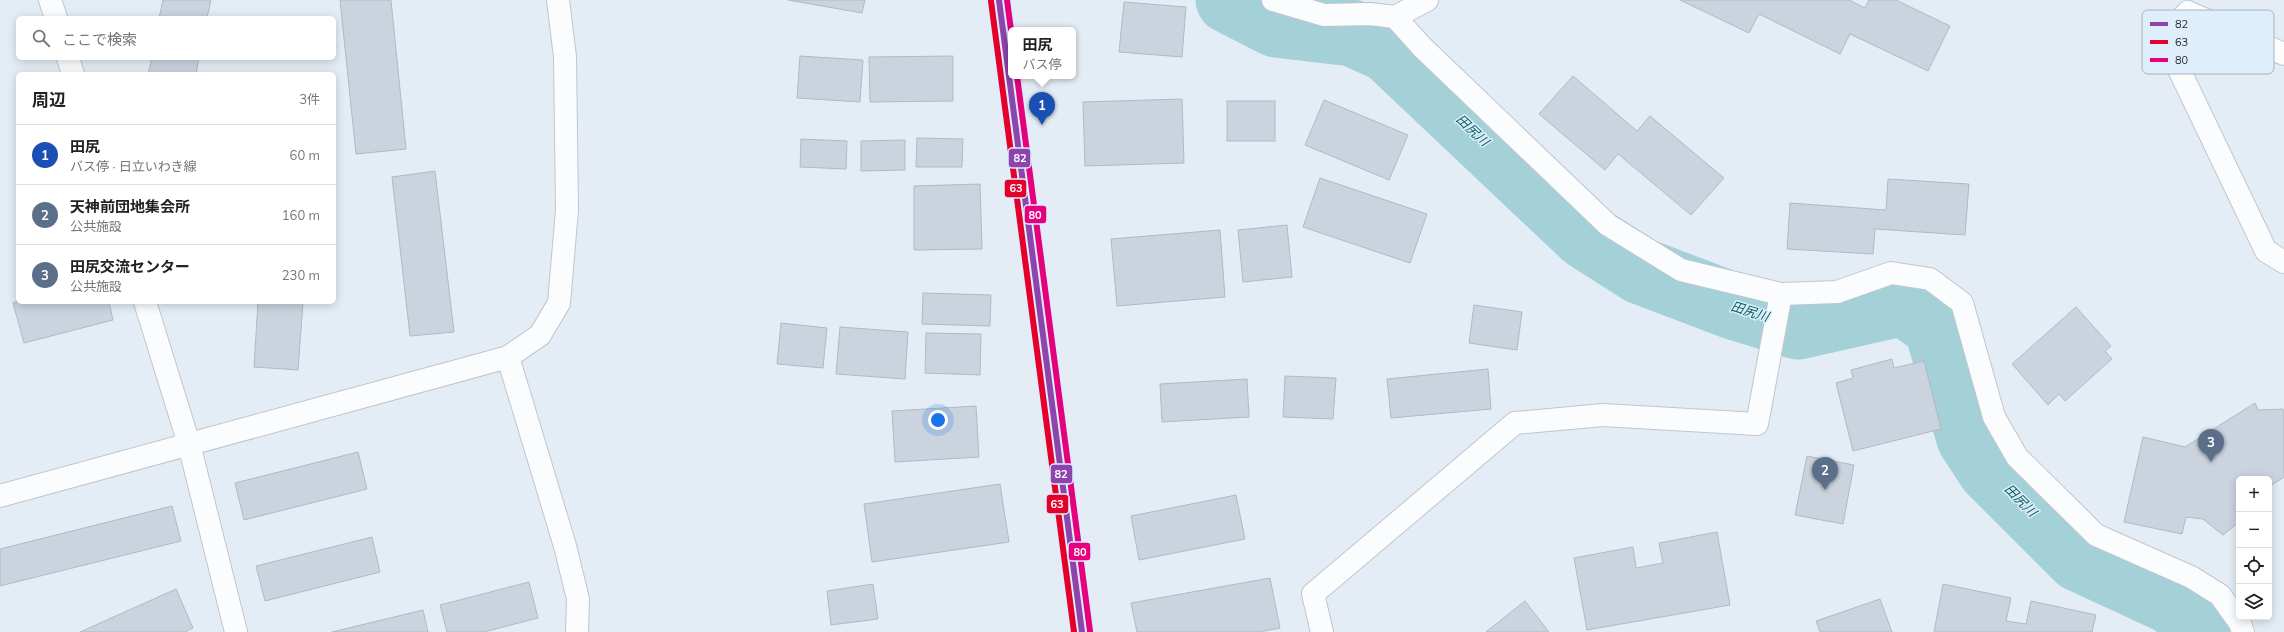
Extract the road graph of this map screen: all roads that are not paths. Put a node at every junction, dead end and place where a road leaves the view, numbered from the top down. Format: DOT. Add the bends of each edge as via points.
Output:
graph roads {
  1 [pos="50,0"];
  2 [pos="558,0"];
  3 [pos="998,0"];
  4 [pos="1273,0"];
  5 [pos="1426,0"];
  6 [pos="55,16"];
  7 [pos="1396,17"];
  8 [pos="2274,50"];
  9 [pos="2284,54"];
  10 [pos="69,60"];
  11 [pos="72,72"];
  12 [pos="2181,74"];
  13 [pos="1008,75"];
  14 [pos="1008,79"];
  15 [pos="2284,262"];
  16 [pos="1780,302"];
  17 [pos="146,304"];
  18 [pos="508,357"];
  19 [pos="189,444"];
  20 [pos="0,496"];
  21 [pos="236,632"];
  22 [pos="576,632"];
  23 [pos="1082,632"];
  24 [pos="1322,632"];
  25 [pos="2243,632"];
  1 -- 6 [label="street"];
  2 -- 18 [label="street" via="565,57 567,210 559,303 540,335"];
  3 -- 13 [label="street"];
  4 -- 7 [label="street" via="1324,14"];
  5 -- 7 [label="street"];
  7 -- 16 [label="street" via="1422,47 1608,225 1681,270"];
  8 -- 9 [label="street"];
  10 -- 11 [label="street"];
  12 -- 15 [label="street" via="2266,251"];
  14 -- 23 [label="street"];
  16 -- 24 [label="street" via="1757,424 1604,415 1515,423 1313,594"];
  16 -- 25 [label="street" via="1837,292 1891,273 1930,279 1962,303 1994,417 2018,456 2096,535 2191,577 2220,595 2240,623"];
  17 -- 19 [label="street"];
  18 -- 19 [label="street"];
  18 -- 22 [label="street" via="565,546 578,599"];
  19 -- 20 [label="street"];
  19 -- 21 [label="street"];
}
